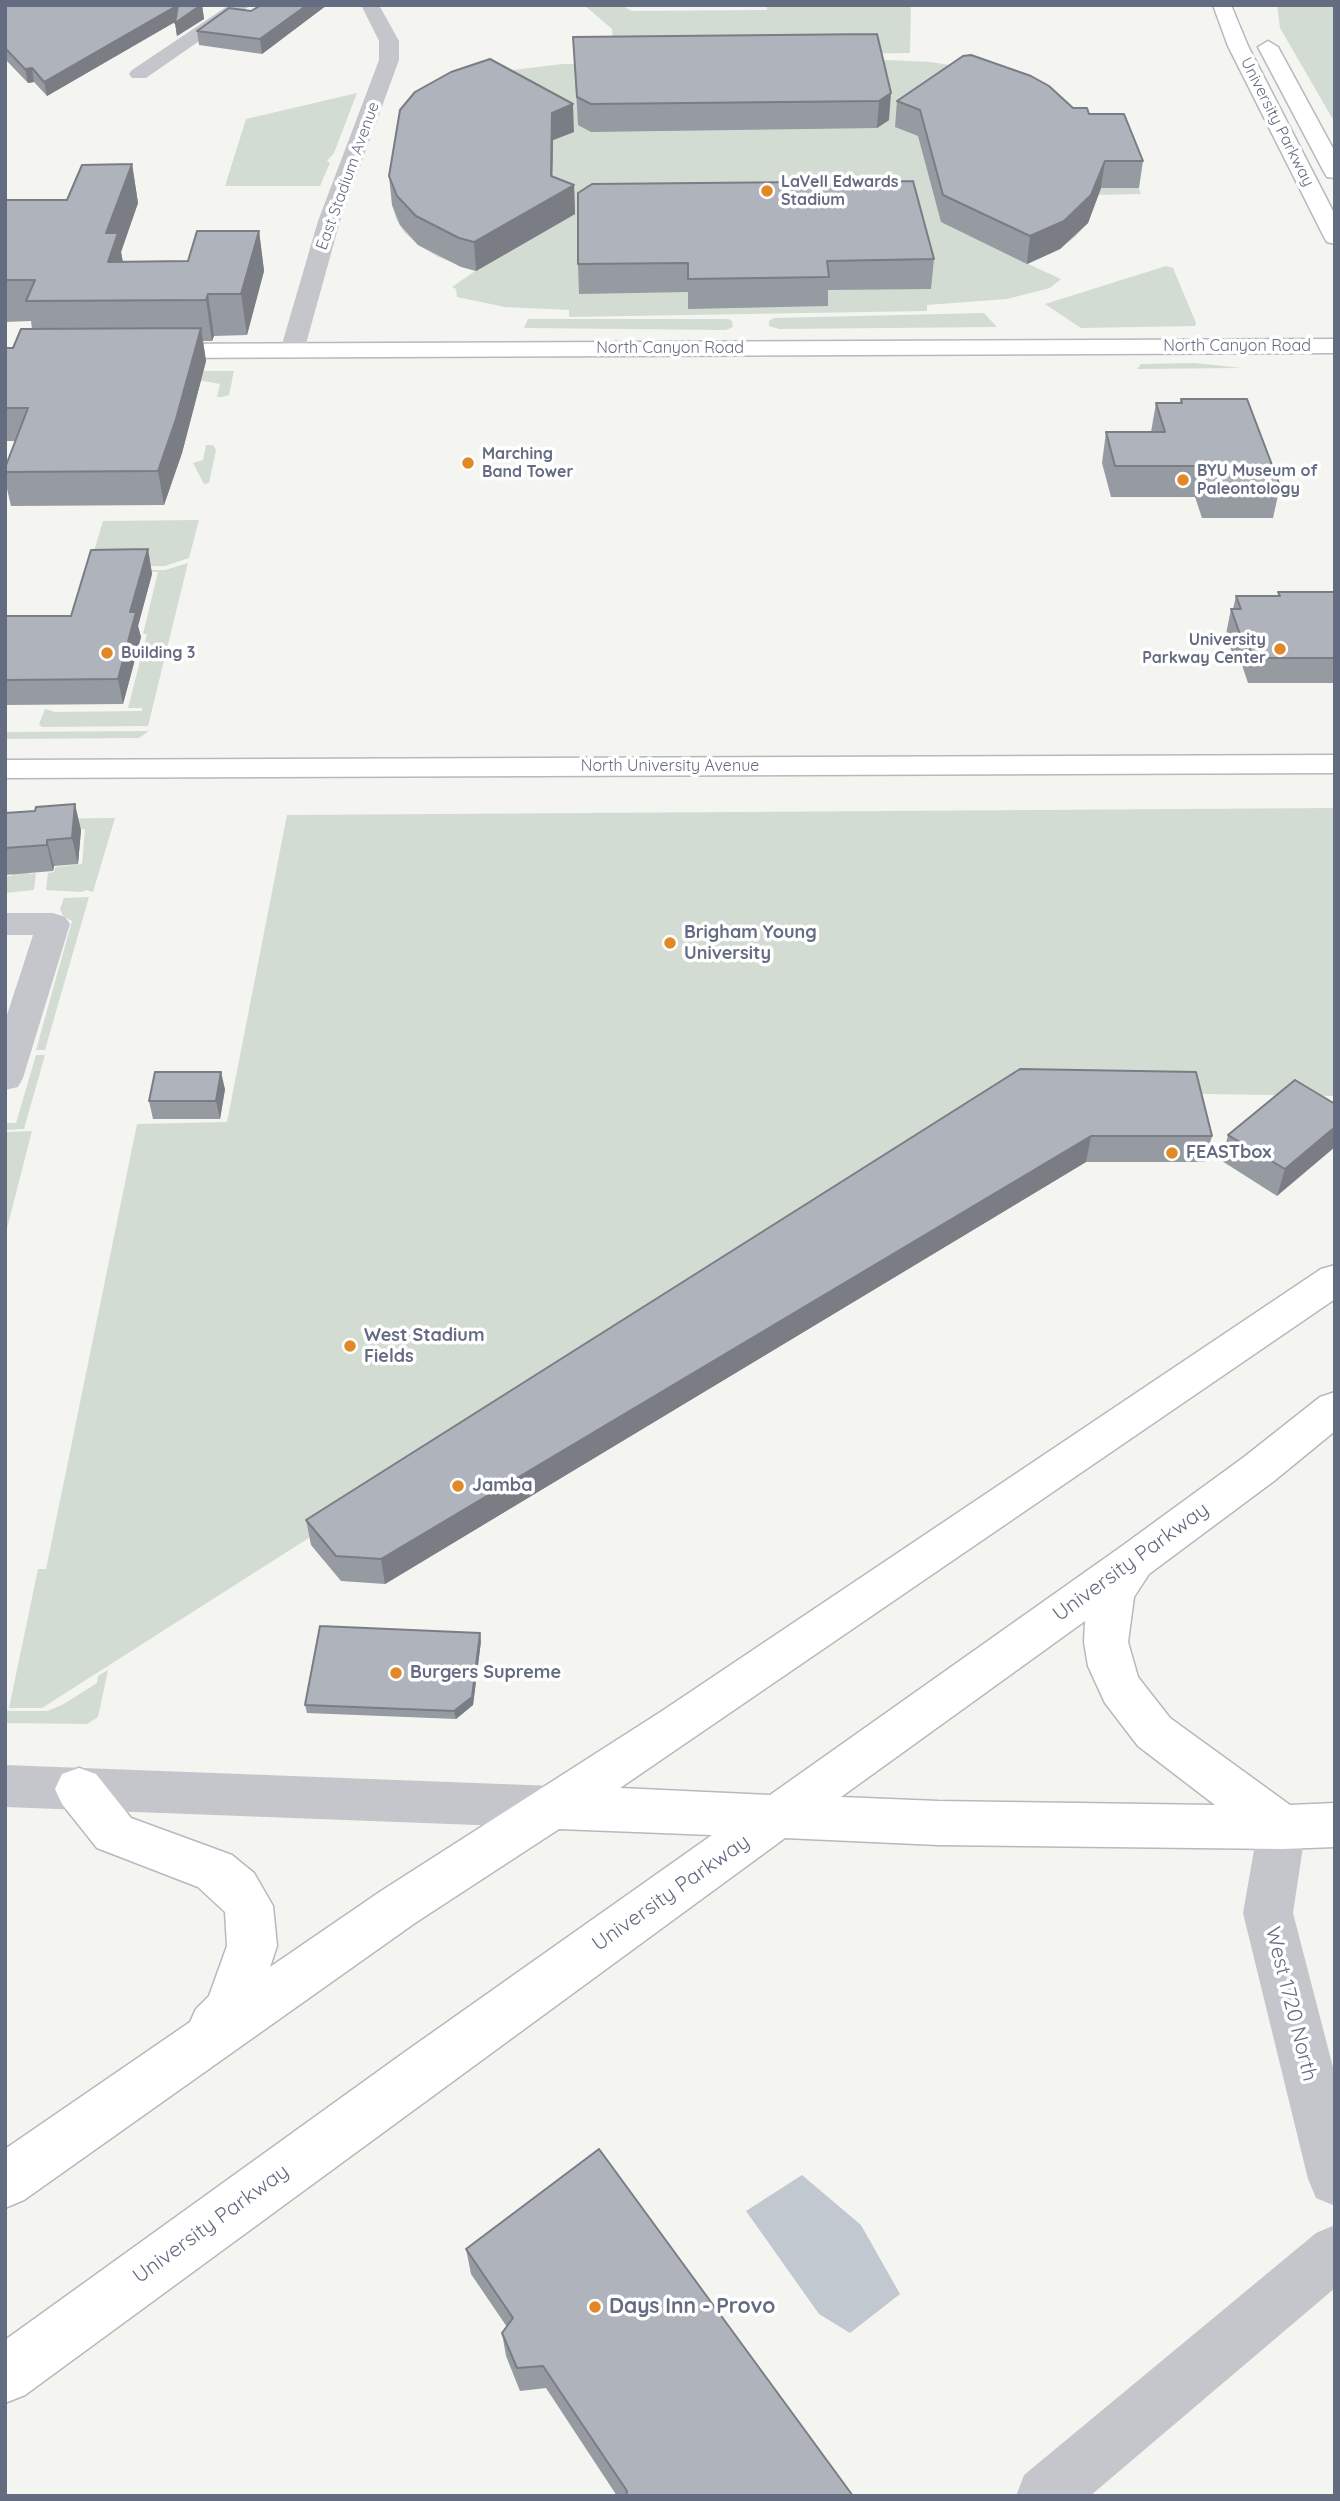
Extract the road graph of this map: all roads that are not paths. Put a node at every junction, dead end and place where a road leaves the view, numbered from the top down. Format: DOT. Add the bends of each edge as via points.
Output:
graph roads {
  1 [pos="242,5"];
  2 [pos="370,5"];
  3 [pos="1222,5"];
  4 [pos="1258,27"];
  5 [pos="139,74"];
  6 [pos="1335,172"];
  7 [pos="1335,237"];
  8 [pos="1335,346"];
  9 [pos="132,351"];
  10 [pos="292,351"];
  11 [pos="1335,764"];
  12 [pos="5,769"];
  13 [pos="5,924"];
  14 [pos="5,1078"];
  15 [pos="1335,1279"];
  16 [pos="1335,1408"];
  17 [pos="1137,1559"];
  18 [pos="5,1786"];
  19 [pos="79,1789"];
  20 [pos="554,1807"];
  21 [pos="778,1817"];
  22 [pos="1335,1825"];
  23 [pos="1282,1827"];
  24 [pos="189,2052"];
  25 [pos="1335,2179"];
  26 [pos="5,2181"];
  27 [pos="1335,2252"];
  28 [pos="5,2375"];
  29 [pos="1045,2496"];
  1 -- 5 [label="street"];
  2 -- 10 [label="street, East Stadium Avenue" via="388,41 390,60 329,221"];
  3 -- 7 [label="main road, University Parkway"];
  4 -- 6 [label="main road, University Parkway"];
  8 -- 10 [label="main road, North Canyon Road"];
  9 -- 10 [label="main road, North Canyon Road"];
  11 -- 12 [label="main road, North University Avenue"];
  13 -- 14 [label="street" via="53,924"];
  15 -- 20 [label="main road"];
  16 -- 17 [label="main road, University Parkway"];
  17 -- 21 [label="main road, University Parkway"];
  17 -- 23 [label="main road" via="1117,1587 1107,1619 1111,1666 1121,1689 1154,1732"];
  18 -- 19 [label="street"];
  19 -- 20 [label="street"];
  19 -- 24 [label="main road" via="114,1833 215,1871 249,1906 252,1946 229,2012"];
  20 -- 21 [label="main road"];
  20 -- 24 [label="main road" via="398,1907"];
  21 -- 23 [label="main road"];
  21 -- 28 [label="main road, University Parkway"];
  22 -- 23 [label="main road"];
  23 -- 25 [label="street, West 1720 North" via="1268,1913"];
  24 -- 26 [label="main road"];
  27 -- 29 [label="street"];
}
